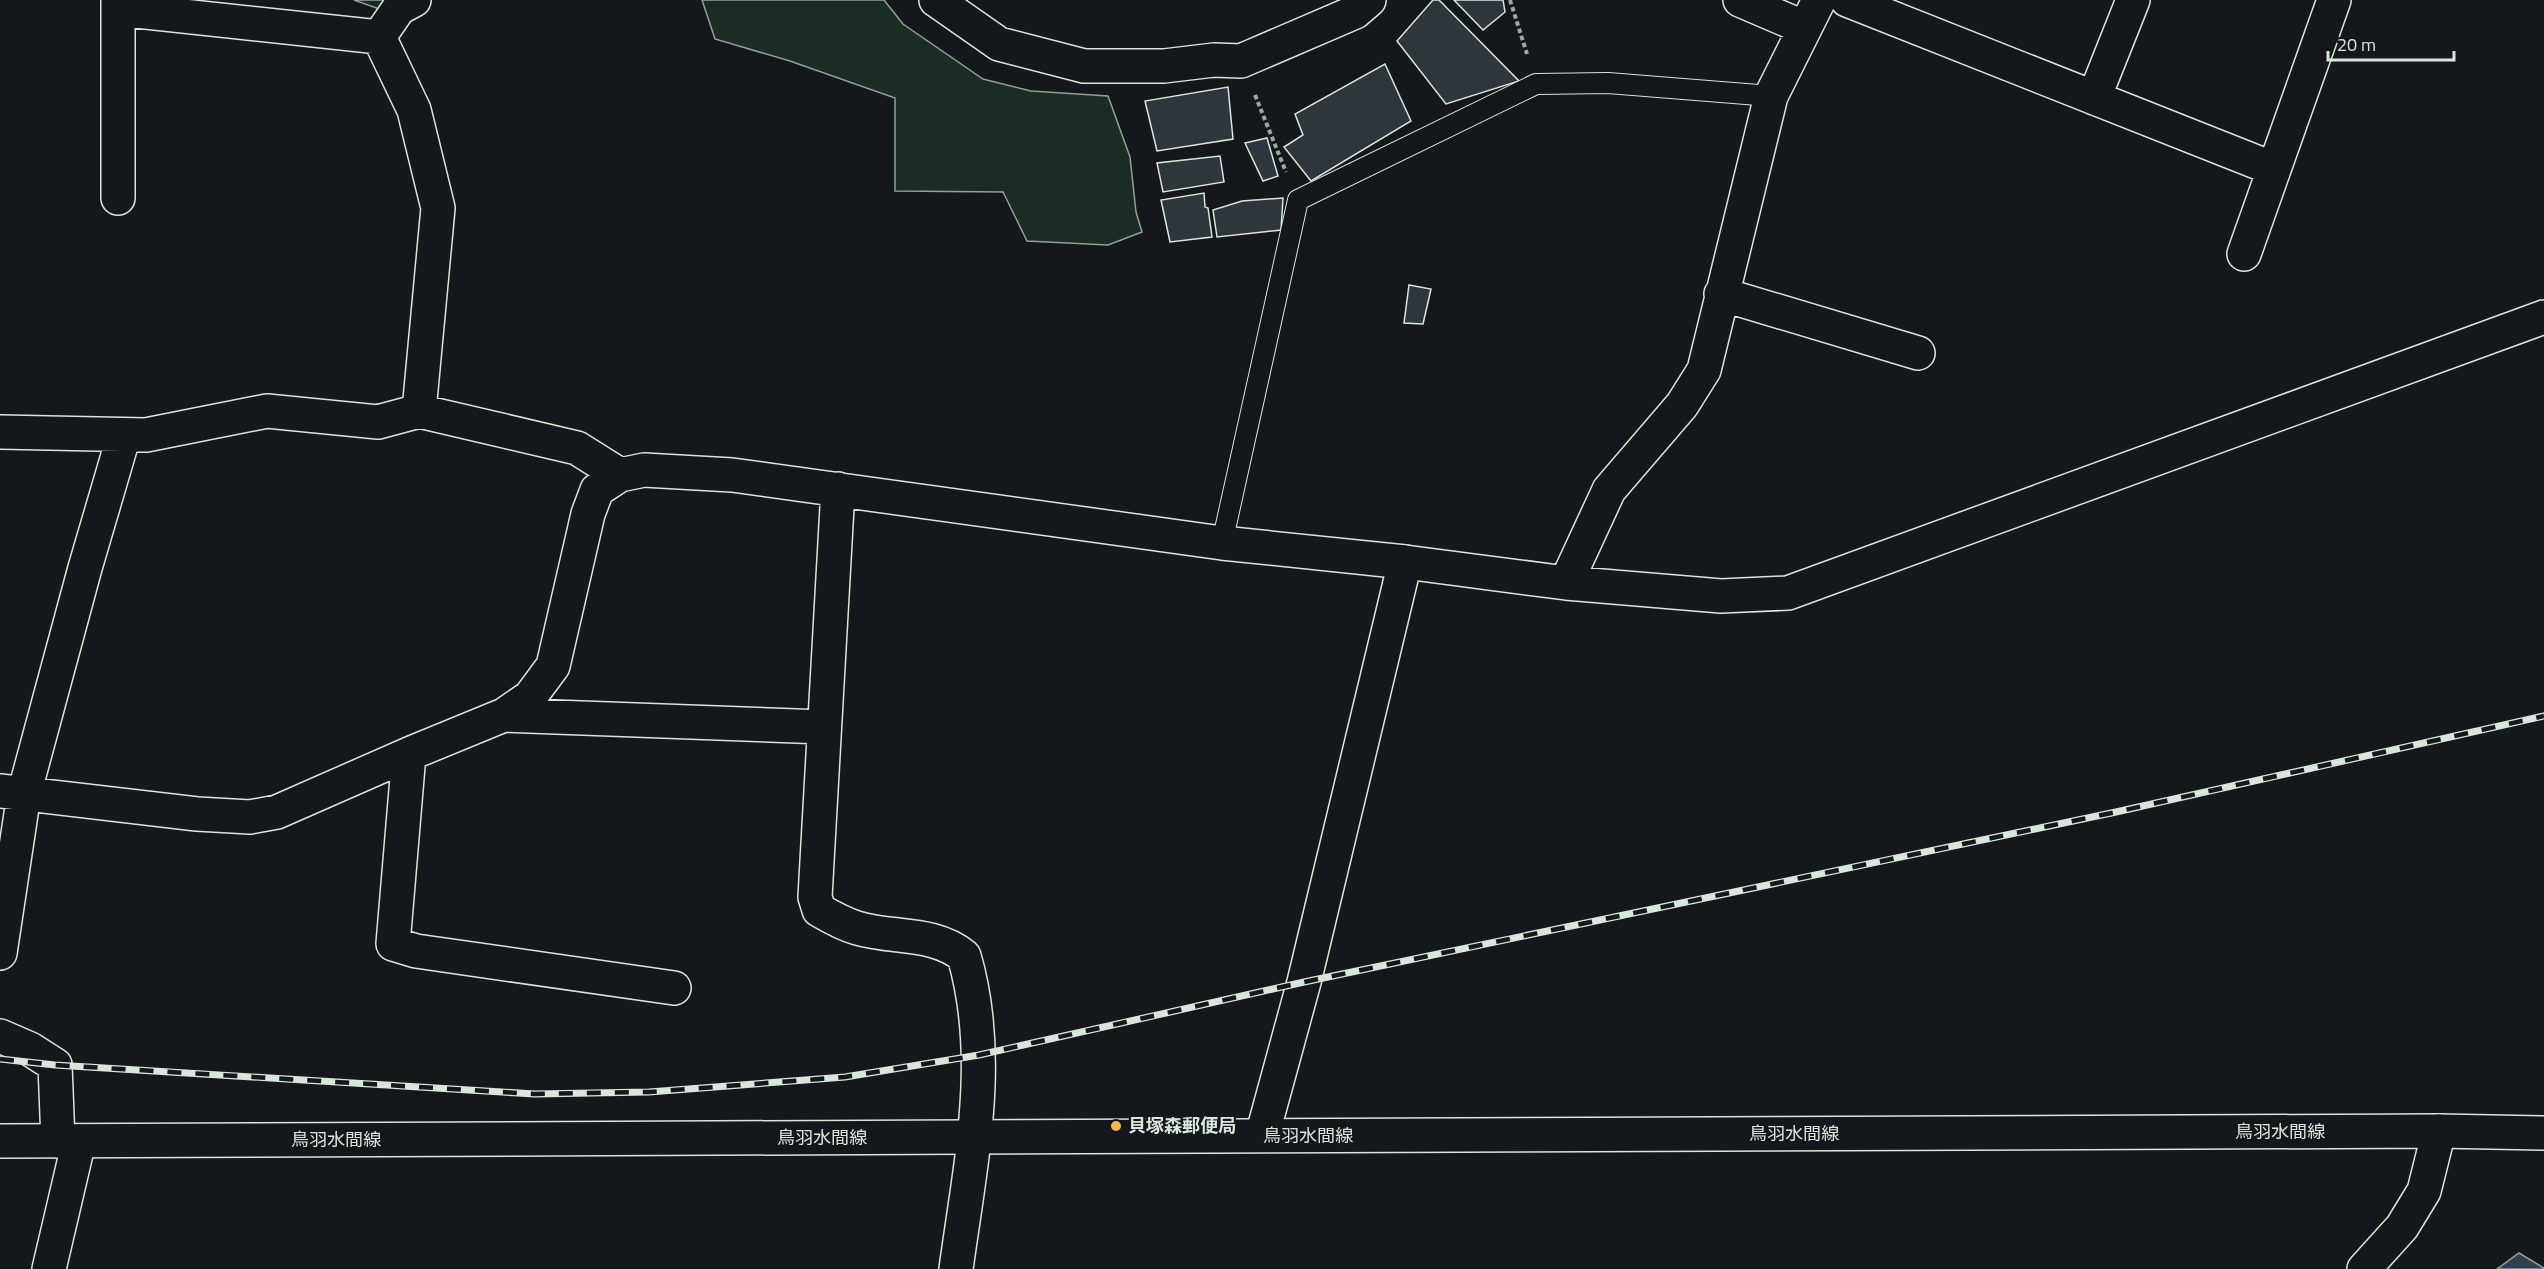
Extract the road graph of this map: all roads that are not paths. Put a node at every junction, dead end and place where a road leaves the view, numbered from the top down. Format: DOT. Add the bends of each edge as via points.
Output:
graph roads {
  1 [pos="414,0"];
  2 [pos="936,0"];
  3 [pos="1369,0"];
  4 [pos="1740,0"];
  5 [pos="1847,0"];
  6 [pos="2133,0"];
  7 [pos="2334,0"];
  8 [pos="118,4"];
  9 [pos="1812,14"];
  10 [pos="379,37"];
  11 [pos="1771,96"];
  12 [pos="2094,98"];
  13 [pos="2274,169"];
  14 [pos="118,198"];
  15 [pos="2244,254"];
  16 [pos="1721,294"];
  17 [pos="2544,317"];
  18 [pos="1918,353"];
  19 [pos="419,411"];
  20 [pos="0,432"];
  21 [pos="124,435"];
  22 [pos="620,475"];
  23 [pos="838,489"];
  24 [pos="1222,543"];
  25 [pos="1405,562"];
  26 [pos="1566,583"];
  27 [pos="504,715"];
  28 [pos="824,727"];
  29 [pos="409,754"];
  30 [pos="12,792"];
  31 [pos="0,953"];
  32 [pos="674,987"];
  33 [pos="0,1036"];
  34 [pos="2439,1131"];
  35 [pos="2544,1133"];
  36 [pos="1262,1136"];
  37 [pos="974,1138"];
  38 [pos="0,1141"];
  39 [pos="68,1141"];
  40 [pos="49,1269"];
  41 [pos="956,1269"];
  42 [pos="2364,1269"];
  1 -- 10 [label="street" via="399,8"];
  2 -- 3 [label="street" via="999,44 1084,66 1241,61 1355,12"];
  4 -- 9 [label="street"];
  5 -- 12 [label="street"];
  6 -- 12 [label="street"];
  7 -- 13 [label="street"];
  8 -- 10 [label="street"];
  8 -- 14 [label="street"];
  9 -- 11 [label="street"];
  10 -- 19 [label="street" via="414,110 438,208"];
  11 -- 16 [label="street"];
  11 -- 24 [label="lane" via="1608,83 1536,84 1298,200"];
  12 -- 13 [label="street"];
  13 -- 15 [label="street"];
  16 -- 18 [label="street"];
  16 -- 26 [label="street" via="1704,370 1682,405 1609,490"];
  17 -- 26 [label="street" via="1788,593 1721,596"];
  19 -- 21 [label="street" via="378,422 267,411 146,435"];
  19 -- 22 [label="street" via="577,448"];
  20 -- 21 [label="street"];
  21 -- 30 [label="street"];
  22 -- 23 [label="street" via="644,470 732,475"];
  22 -- 27 [label="street" via="597,490 588,514 554,666 530,697"];
  23 -- 24 [label="street"];
  23 -- 28 [label="street"];
  24 -- 25 [label="street"];
  25 -- 26 [label="street"];
  25 -- 36 [label="street" via="1304,982"];
  27 -- 28 [label="street"];
  27 -- 29 [label="street"];
  28 -- 37 [label="street" via="815,897 819,910 858,929 936,940 964,956 971,980 979,1055"];
  29 -- 30 [label="street" via="277,812 250,817"];
  29 -- 32 [label="street" via="393,944 416,951"];
  30 -- 31 [label="street"];
  33 -- 39 [label="street" via="55,1065"];
  34 -- 35 [label="street, 鳥羽水間線"];
  34 -- 36 [label="street, 鳥羽水間線"];
  34 -- 42 [label="street" via="2424,1191 2402,1227"];
  36 -- 37 [label="street, 鳥羽水間線"];
  37 -- 39 [label="street, 鳥羽水間線"];
  37 -- 41 [label="street"];
  38 -- 39 [label="street, 鳥羽水間線"];
  39 -- 40 [label="street"];
}
